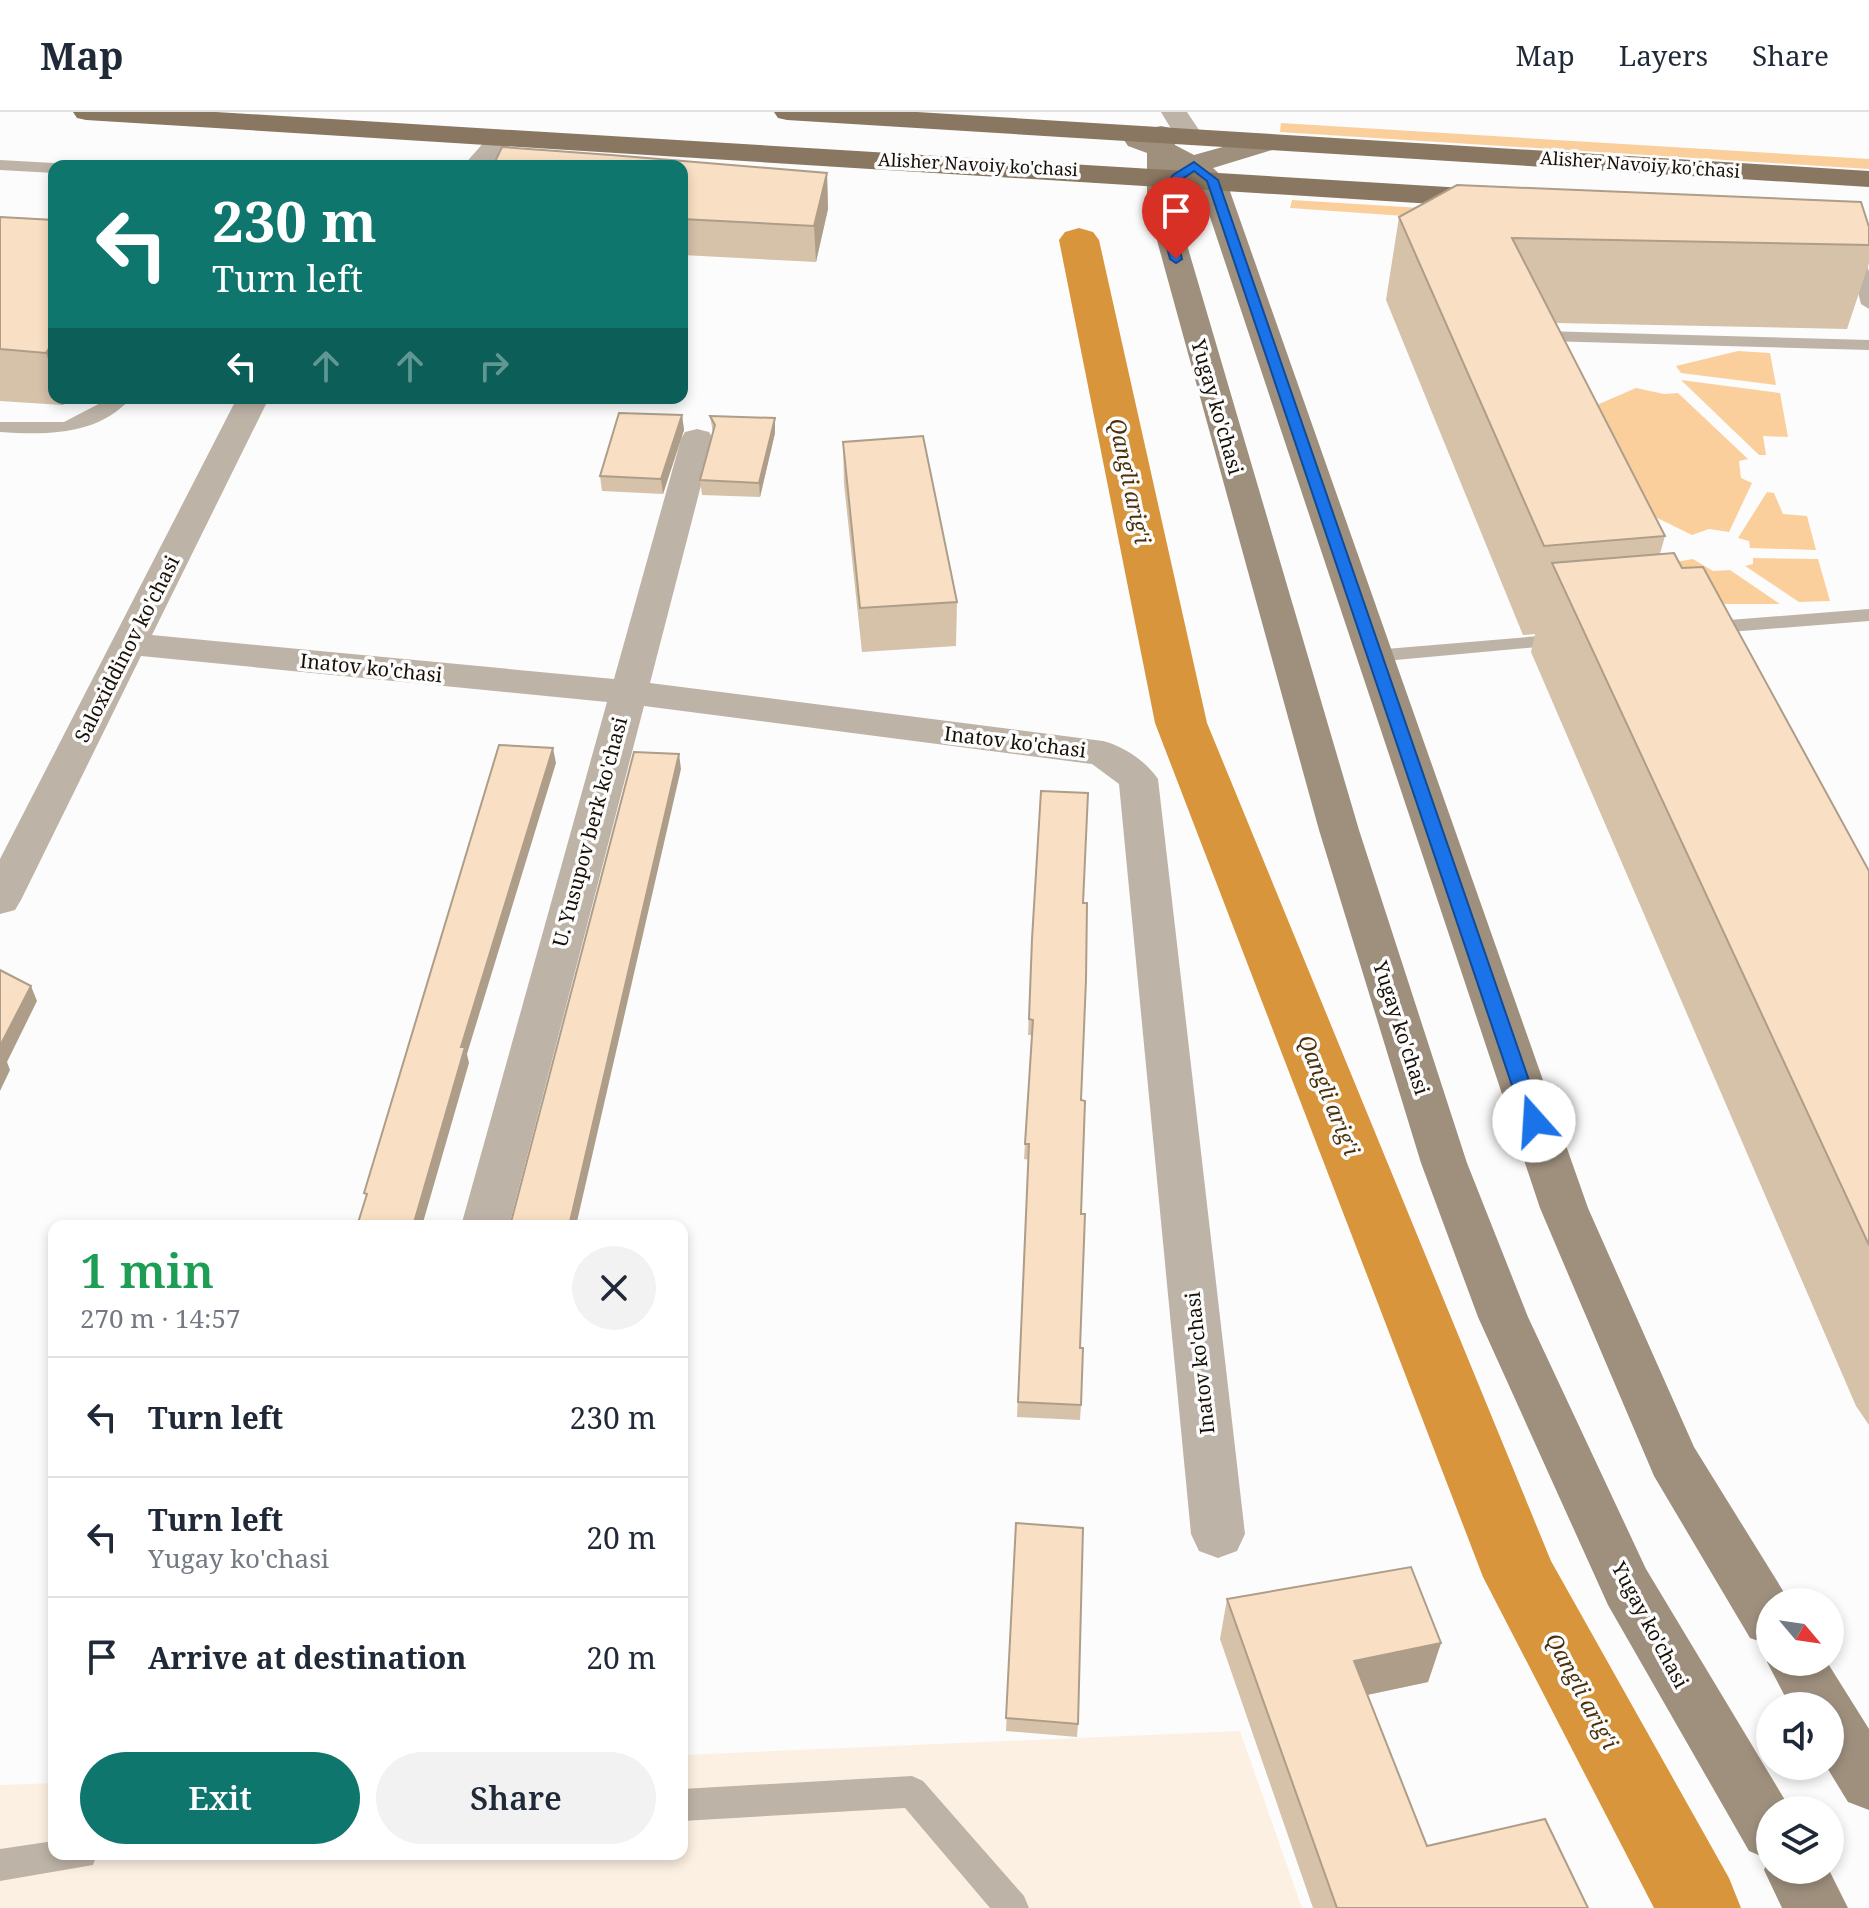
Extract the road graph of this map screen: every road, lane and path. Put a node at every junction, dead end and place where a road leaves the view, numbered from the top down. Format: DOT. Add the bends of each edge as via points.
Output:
graph roads {
  1 [pos="86,112"];
  2 [pos="787,112"];
  3 [pos="503,138"];
  4 [pos="1183,159"];
  5 [pos="483,160"];
  6 [pos="0,165"];
  7 [pos="48,168"];
  8 [pos="1869,179"];
  9 [pos="1266,184"];
  10 [pos="1523,201"];
  11 [pos="1853,237"];
  12 [pos="1866,279"];
  13 [pos="1869,304"];
  14 [pos="1869,345"];
  15 [pos="1534,356"];
  16 [pos="114,404"];
  17 [pos="250,404"];
  18 [pos="0,427"];
  19 [pos="697,439"];
  20 [pos="1869,615"];
  21 [pos="1590,637"];
  22 [pos="129,644"];
  23 [pos="1374,656"];
  24 [pos="1711,657"];
  25 [pos="628,692"];
  26 [pos="0,900"];
  27 [pos="487,1220"];
  28 [pos="1218,1534"];
  29 [pos="1756,1597"];
  30 [pos="1844,1742"];
  31 [pos="1869,1782"];
  32 [pos="688,1805"];
  33 [pos="1756,1806"];
  34 [pos="48,1858"];
  35 [pos="0,1865"];
  36 [pos="1802,1884"];
  37 [pos="1012,1908"];
  38 [pos="1817,1908"];
  1 -- 3 [label="main road, Alisher Navoiy ko'chasi"];
  2 -- 4 [label="main road, Alisher Navoiy ko'chasi" via="1117,132"];
  3 -- 4 [label="main road, Alisher Navoiy ko'chasi"];
  3 -- 5 [label="street"];
  4 -- 8 [label="main road, Alisher Navoiy ko'chasi" via="1269,142"];
  4 -- 9 [label="main road"];
  4 -- 9 [label="main road" via="1222,196 1232,189"];
  4 -- 23 [label="main road"];
  4 -- 33 [label="main road, Yugay ko'chasi" via="1339,830 1444,1163 1503,1317 1627,1587"];
  6 -- 7 [label="lane"];
  9 -- 10 [label="main road"];
  11 -- 12 [label="lane"];
  12 -- 13 [label="lane"];
  14 -- 15 [label="lane" via="1543,336 1527,342"];
  16 -- 18 [label="lane" via="88,422 48,430"];
  17 -- 22 [label="street, Saloxiddinov ko'chasi"];
  19 -- 25 [label="street, U. Yusupov berk ko'chasi"];
  20 -- 24 [label="lane" via="1689,629"];
  21 -- 23 [label="lane"];
  22 -- 25 [label="street, Inatov ko'chasi"];
  22 -- 26 [label="street, Saloxiddinov ko'chasi"];
  23 -- 29 [label="main road" via="1564,1208 1673,1460"];
  25 -- 27 [label="street, U. Yusupov berk ko'chasi"];
  25 -- 28 [label="street, Inatov ko'chasi" via="1103,753 1138,779"];
  30 -- 31 [label="main road"];
  32 -- 37 [label="lane" via="912,1792"];
  34 -- 35 [label="lane"];
  36 -- 38 [label="main road"];
}
